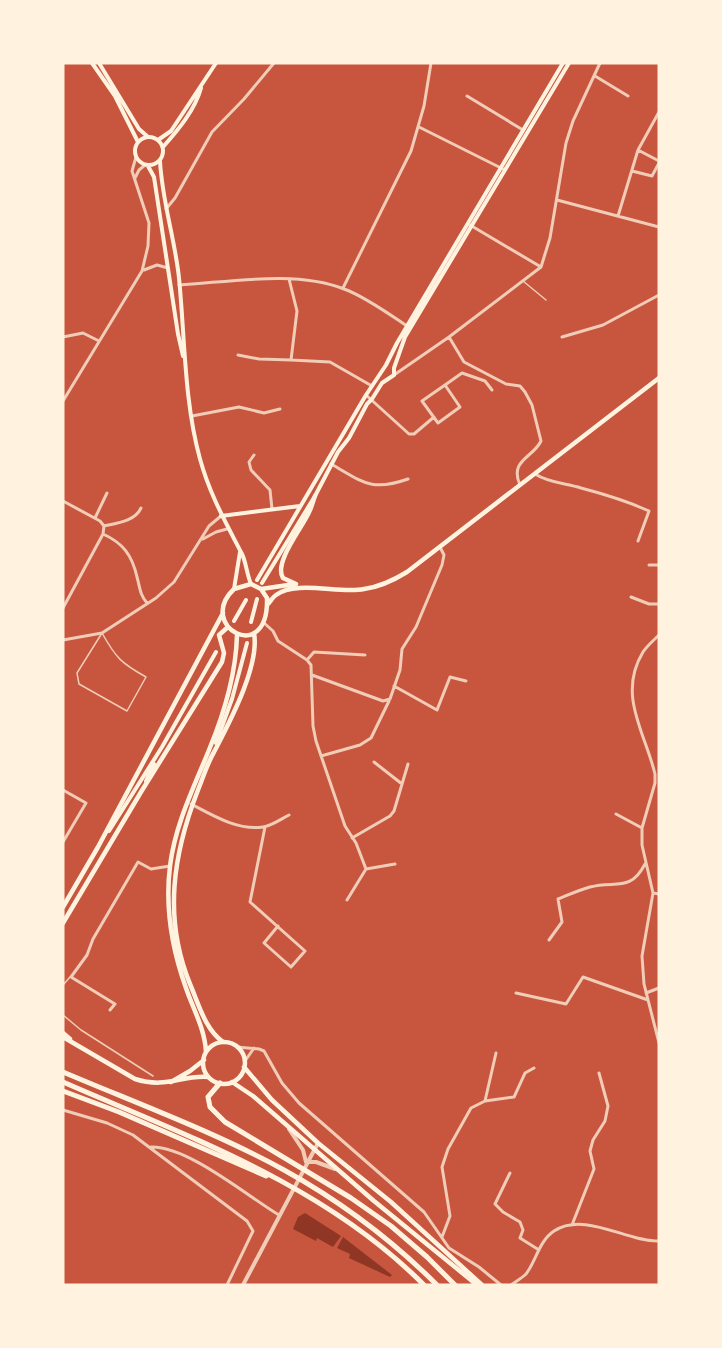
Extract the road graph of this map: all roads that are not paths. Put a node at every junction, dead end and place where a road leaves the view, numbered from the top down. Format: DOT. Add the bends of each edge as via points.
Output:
graph roads {
  1 [pos="93,63"];
  2 [pos="99,63"];
  3 [pos="216,63"];
  4 [pos="274,63"];
  5 [pos="431,63"];
  6 [pos="563,63"];
  7 [pos="569,63"];
  8 [pos="600,63"];
  9 [pos="595,76"];
  10 [pos="202,84"];
  11 [pos="467,96"];
  12 [pos="628,96"];
  13 [pos="659,112"];
  14 [pos="419,127"];
  15 [pos="523,130"];
  16 [pos="148,137"];
  17 [pos="158,140"];
  18 [pos="138,142"];
  19 [pos="163,147"];
  20 [pos="638,150"];
  21 [pos="136,157"];
  22 [pos="160,161"];
  23 [pos="659,162"];
  24 [pos="147,166"];
  25 [pos="503,169"];
  26 [pos="632,171"];
  27 [pos="134,179"];
  28 [pos="557,200"];
  29 [pos="166,208"];
  30 [pos="618,216"];
  31 [pos="470,225"];
  32 [pos="659,227"];
  33 [pos="541,267"];
  34 [pos="170,269"];
  35 [pos="142,271"];
  36 [pos="290,279"];
  37 [pos="523,281"];
  38 [pos="179,285"];
  39 [pos="342,288"];
  40 [pos="659,295"];
  41 [pos="546,300"];
  42 [pos="409,327"];
  43 [pos="63,337"];
  44 [pos="449,337"];
  45 [pos="562,337"];
  46 [pos="99,340"];
  47 [pos="238,355"];
  48 [pos="291,360"];
  49 [pos="386,365"];
  50 [pos="471,366"];
  51 [pos="186,367"];
  52 [pos="394,368"];
  53 [pos="382,373"];
  54 [pos="462,373"];
  55 [pos="394,375"];
  56 [pos="387,378"];
  57 [pos="659,378"];
  58 [pos="445,385"];
  59 [pos="372,386"];
  60 [pos="492,390"];
  61 [pos="366,395"];
  62 [pos="372,399"];
  63 [pos="63,401"];
  64 [pos="280,409"];
  65 [pos="192,416"];
  66 [pos="434,417"];
  67 [pos="254,455"];
  68 [pos="331,464"];
  69 [pos="535,474"];
  70 [pos="408,479"];
  71 [pos="520,485"];
  72 [pos="107,493"];
  73 [pos="315,496"];
  74 [pos="63,501"];
  75 [pos="301,505"];
  76 [pos="141,508"];
  77 [pos="272,510"];
  78 [pos="221,516"];
  79 [pos="95,518"];
  80 [pos="104,526"];
  81 [pos="290,526"];
  82 [pos="227,529"];
  83 [pos="103,534"];
  84 [pos="202,540"];
  85 [pos="638,541"];
  86 [pos="440,547"];
  87 [pos="240,552"];
  88 [pos="659,565"];
  89 [pos="649,566"];
  90 [pos="257,580"];
  91 [pos="251,584"];
  92 [pos="296,584"];
  93 [pos="261,586"];
  94 [pos="234,589"];
  95 [pos="306,589"];
  96 [pos="631,597"];
  97 [pos="257,599"];
  98 [pos="246,600"];
  99 [pos="147,603"];
  100 [pos="659,604"];
  101 [pos="267,605"];
  102 [pos="63,608"];
  103 [pos="223,613"];
  104 [pos="234,621"];
  105 [pos="251,622"];
  106 [pos="263,622"];
  107 [pos="228,627"];
  108 [pos="102,633"];
  109 [pos="254,633"];
  110 [pos="237,635"];
  111 [pos="659,635"];
  112 [pos="63,640"];
  113 [pos="654,641"];
  114 [pos="247,643"];
  115 [pos="659,645"];
  116 [pos="216,652"];
  117 [pos="365,655"];
  118 [pos="307,660"];
  119 [pos="312,675"];
  120 [pos="466,681"];
  121 [pos="394,686"];
  122 [pos="390,699"];
  123 [pos="162,747"];
  124 [pos="213,753"];
  125 [pos="321,756"];
  126 [pos="374,762"];
  127 [pos="408,764"];
  128 [pos="402,784"];
  129 [pos="63,790"];
  130 [pos="141,792"];
  131 [pos="187,802"];
  132 [pos="193,805"];
  133 [pos="616,814"];
  134 [pos="289,815"];
  135 [pos="265,827"];
  136 [pos="642,828"];
  137 [pos="352,838"];
  138 [pos="63,842"];
  139 [pos="98,847"];
  140 [pos="645,862"];
  141 [pos="395,864"];
  142 [pos="170,866"];
  143 [pos="366,869"];
  144 [pos="74,888"];
  145 [pos="653,893"];
  146 [pos="659,894"];
  147 [pos="80,896"];
  148 [pos="347,900"];
  149 [pos="63,907"];
  150 [pos="63,923"];
  151 [pos="278,926"];
  152 [pos="549,940"];
  153 [pos="70,977"];
  154 [pos="63,985"];
  155 [pos="659,988"];
  156 [pos="516,993"];
  157 [pos="646,993"];
  158 [pos="648,1000"];
  159 [pos="110,1010"];
  160 [pos="63,1015"];
  161 [pos="63,1033"];
  162 [pos="63,1037"];
  163 [pos="71,1041"];
  164 [pos="224,1042"];
  165 [pos="659,1043"];
  166 [pos="237,1047"];
  167 [pos="254,1048"];
  168 [pos="206,1052"];
  169 [pos="496,1053"];
  170 [pos="204,1060"];
  171 [pos="244,1064"];
  172 [pos="534,1068"];
  173 [pos="63,1072"];
  174 [pos="599,1073"];
  175 [pos="153,1076"];
  176 [pos="208,1077"];
  177 [pos="63,1082"];
  178 [pos="170,1082"];
  179 [pos="232,1082"];
  180 [pos="220,1083"];
  181 [pos="63,1091"];
  182 [pos="485,1101"];
  183 [pos="63,1110"];
  184 [pos="286,1126"];
  185 [pos="318,1143"];
  186 [pos="151,1147"];
  187 [pos="314,1150"];
  188 [pos="307,1162"];
  189 [pos="337,1169"];
  190 [pos="510,1173"];
  191 [pos="283,1182"];
  192 [pos="279,1215"];
  193 [pos="572,1225"];
  194 [pos="442,1237"];
  195 [pos="659,1241"];
  196 [pos="539,1250"];
  197 [pos="227,1285"];
  198 [pos="243,1285"];
  199 [pos="424,1285"];
  200 [pos="437,1285"];
  201 [pos="454,1285"];
  202 [pos="477,1285"];
  203 [pos="482,1285"];
  204 [pos="501,1285"];
  205 [pos="511,1285"];
  1 -- 18 [label="main road"];
  2 -- 16 [label="main road" via="139,129"];
  3 -- 10 [label="main road"];
  4 -- 29 [label="street" via="212,132"];
  5 -- 14 [label="street"];
  6 -- 15 [label="main road"];
  7 -- 25 [label="main road"];
  8 -- 9 [label="street"];
  9 -- 12 [label="street"];
  9 -- 28 [label="street" via="570,132"];
  10 -- 17 [label="main road" via="171,131"];
  10 -- 19 [label="main road" via="199,97"];
  11 -- 15 [label="street"];
  13 -- 20 [label="street"];
  14 -- 25 [label="street"];
  14 -- 39 [label="street" via="411,151"];
  15 -- 25 [label="main road"];
  16 -- 17 [label="main road"];
  16 -- 18 [label="main road"];
  17 -- 19 [label="main road"];
  18 -- 21 [label="main road"];
  19 -- 22 [label="main road"];
  20 -- 23 [label="street"];
  20 -- 26 [label="street"];
  21 -- 24 [label="main road"];
  21 -- 27 [label="street"];
  22 -- 24 [label="main road"];
  22 -- 29 [label="main road"];
  23 -- 26 [label="street" via="652,176"];
  24 -- 27 [label="street"];
  24 -- 34 [label="main road" via="154,177"];
  25 -- 31 [label="main road"];
  26 -- 30 [label="street"];
  27 -- 35 [label="street" via="149,223"];
  28 -- 30 [label="street"];
  28 -- 33 [label="street"];
  29 -- 38 [label="main road"];
  30 -- 32 [label="street"];
  31 -- 33 [label="street"];
  31 -- 42 [label="main road"];
  33 -- 37 [label="street"];
  34 -- 35 [label="street" via="157,265"];
  34 -- 51 [label="main road"];
  35 -- 46 [label="street"];
  36 -- 38 [label="street"];
  36 -- 39 [label="street"];
  36 -- 48 [label="street" via="297,311"];
  37 -- 41 [label="lane"];
  37 -- 44 [label="street"];
  38 -- 51 [label="main road"];
  39 -- 42 [label="street"];
  40 -- 45 [label="street" via="603,325"];
  42 -- 49 [label="main road"];
  42 -- 52 [label="main road"];
  43 -- 46 [label="street" via="83,333"];
  44 -- 50 [label="street" via="464,362"];
  44 -- 55 [label="street"];
  46 -- 63 [label="street"];
  47 -- 48 [label="street"];
  48 -- 59 [label="street" via="330,362"];
  49 -- 52 [label="main road"];
  49 -- 53 [label="main road"];
  50 -- 54 [label="street"];
  50 -- 71 [label="street" via="506,384 520,386 532,405 541,441 519,465"];
  51 -- 65 [label="main road"];
  52 -- 55 [label="main road"];
  53 -- 56 [label="main road"];
  53 -- 59 [label="main road"];
  54 -- 58 [label="street"];
  54 -- 60 [label="street" via="484,381"];
  55 -- 56 [label="main road"];
  56 -- 62 [label="main road"];
  57 -- 69 [label="main road"];
  58 -- 66 [label="street" via="422,401"];
  58 -- 66 [label="street" via="460,407 438,423"];
  59 -- 61 [label="main road"];
  61 -- 62 [label="street"];
  61 -- 75 [label="main road"];
  62 -- 66 [label="street" via="409,434"];
  62 -- 68 [label="main road"];
  64 -- 65 [label="street" via="264,413 239,407"];
  65 -- 78 [label="main road" via="200,458"];
  67 -- 77 [label="street" via="249,462 251,470 270,490"];
  68 -- 70 [label="street" via="367,485"];
  68 -- 73 [label="main road"];
  69 -- 71 [label="main road"];
  69 -- 85 [label="street" via="649,511"];
  71 -- 86 [label="main road"];
  72 -- 79 [label="street"];
  73 -- 81 [label="main road"];
  73 -- 92 [label="main road" via="280,569 283,578"];
  73 -- 93 [label="main road"];
  74 -- 79 [label="street"];
  75 -- 77 [label="main road"];
  75 -- 81 [label="main road"];
  76 -- 80 [label="street" via="138,516"];
  77 -- 78 [label="main road"];
  78 -- 82 [label="main road"];
  78 -- 84 [label="street" via="209,526"];
  79 -- 80 [label="street"];
  80 -- 83 [label="street"];
  81 -- 90 [label="main road"];
  82 -- 84 [label="street"];
  82 -- 87 [label="main road"];
  83 -- 99 [label="street" via="118,541 132,558 141,596"];
  83 -- 102 [label="street"];
  84 -- 99 [label="street" via="174,582"];
  86 -- 95 [label="main road" via="407,572 377,586 349,591"];
  86 -- 121 [label="street" via="444,555 442,566 416,627 402,649"];
  87 -- 91 [label="main road"];
  87 -- 94 [label="main road"];
  88 -- 89 [label="street"];
  91 -- 93 [label="main road"];
  91 -- 94 [label="main road"];
  92 -- 93 [label="main road"];
  92 -- 95 [label="main road"];
  93 -- 101 [label="main road"];
  94 -- 103 [label="main road"];
  95 -- 101 [label="main road" via="278,594"];
  96 -- 100 [label="street"];
  97 -- 105 [label="main road"];
  98 -- 104 [label="main road"];
  99 -- 108 [label="street"];
  101 -- 106 [label="main road"];
  103 -- 107 [label="main road"];
  103 -- 139 [label="main road"];
  106 -- 109 [label="main road"];
  106 -- 118 [label="street" via="278,641"];
  107 -- 110 [label="main road"];
  107 -- 130 [label="main road" via="219,635 222,662"];
  108 -- 108 [label="lane" via="122,664 146,677 127,711 79,684 77,673"];
  108 -- 112 [label="street"];
  109 -- 110 [label="main road"];
  109 -- 124 [label="main road" via="255,648 247,679"];
  110 -- 131 [label="main road" via="229,690"];
  111 -- 113 [label="street"];
  113 -- 115 [label="street"];
  113 -- 136 [label="street" via="644,652 633,680 636,719 655,774"];
  114 -- 124 [label="main road"];
  116 -- 123 [label="main road"];
  117 -- 118 [label="street" via="314,652"];
  118 -- 119 [label="street"];
  119 -- 122 [label="street" via="383,701"];
  119 -- 125 [label="street" via="313,726"];
  120 -- 121 [label="street" via="450,677 437,710"];
  121 -- 122 [label="street"];
  122 -- 125 [label="street" via="371,738"];
  123 -- 130 [label="main road"];
  123 -- 139 [label="main road"];
  124 -- 132 [label="main road"];
  125 -- 137 [label="street"];
  126 -- 128 [label="street"];
  127 -- 128 [label="street"];
  128 -- 137 [label="street" via="390,816"];
  129 -- 138 [label="street" via="86,803"];
  130 -- 147 [label="main road"];
  131 -- 132 [label="street"];
  131 -- 142 [label="main road"];
  132 -- 135 [label="street" via="247,828"];
  132 -- 164 [label="main road" via="176,861 175,926 186,973 201,1011 213,1034"];
  133 -- 136 [label="street"];
  134 -- 135 [label="street"];
  135 -- 151 [label="street" via="250,902"];
  136 -- 140 [label="street"];
  137 -- 143 [label="street"];
  139 -- 144 [label="main road"];
  140 -- 145 [label="street"];
  140 -- 152 [label="street" via="640,873 626,884 592,886 558,899 562,922"];
  141 -- 143 [label="street"];
  142 -- 153 [label="street" via="151,869 138,862 87,955"];
  142 -- 168 [label="main road" via="171,931"];
  143 -- 148 [label="street"];
  144 -- 147 [label="main road"];
  144 -- 149 [label="main road"];
  145 -- 146 [label="street"];
  145 -- 157 [label="street" via="642,956"];
  147 -- 150 [label="main road"];
  151 -- 151 [label="street" via="264,943 291,967 305,951"];
  153 -- 154 [label="lane"];
  153 -- 159 [label="street" via="115,1004"];
  155 -- 157 [label="street"];
  156 -- 158 [label="street" via="566,1004 583,977"];
  157 -- 158 [label="street"];
  158 -- 165 [label="street"];
  160 -- 175 [label="lane"];
  161 -- 163 [label="main road"];
  162 -- 163 [label="main road"];
  163 -- 178 [label="main road" via="135,1079 157,1084"];
  164 -- 166 [label="main road"];
  164 -- 168 [label="main road"];
  166 -- 167 [label="street"];
  166 -- 171 [label="main road"];
  167 -- 171 [label="street"];
  167 -- 194 [label="street" via="264,1051 298,1103 424,1212"];
  168 -- 170 [label="main road"];
  169 -- 182 [label="street"];
  170 -- 176 [label="main road"];
  170 -- 178 [label="main road"];
  171 -- 179 [label="main road"];
  171 -- 185 [label="main road" via="272,1100"];
  172 -- 182 [label="street" via="525,1073 514,1096"];
  173 -- 200 [label="highway" via="284,1170 362,1220"];
  174 -- 193 [label="street" via="608,1106 590,1151 594,1169"];
  176 -- 178 [label="main road"];
  176 -- 180 [label="main road"];
  177 -- 191 [label="highway" via="220,1150"];
  179 -- 180 [label="main road"];
  179 -- 184 [label="main road"];
  180 -- 201 [label="highway" via="208,1097 216,1115 391,1226"];
  181 -- 191 [label="highway"];
  182 -- 194 [label="street" via="471,1108 442,1167 450,1216"];
  183 -- 186 [label="street" via="107,1123"];
  184 -- 187 [label="main road"];
  184 -- 188 [label="street"];
  185 -- 187 [label="street"];
  185 -- 203 [label="main road" via="391,1202"];
  186 -- 192 [label="street" via="176,1152"];
  186 -- 197 [label="street" via="252,1226"];
  187 -- 188 [label="street"];
  187 -- 189 [label="main road"];
  188 -- 189 [label="street"];
  188 -- 192 [label="street"];
  189 -- 202 [label="main road"];
  190 -- 196 [label="street" via="495,1204 520,1222 520,1238"];
  191 -- 199 [label="highway" via="358,1230"];
  192 -- 198 [label="street"];
  193 -- 195 [label="street"];
  193 -- 196 [label="street" via="553,1232"];
  194 -- 204 [label="street" via="449,1248"];
  196 -- 205 [label="street" via="525,1275"];
}
